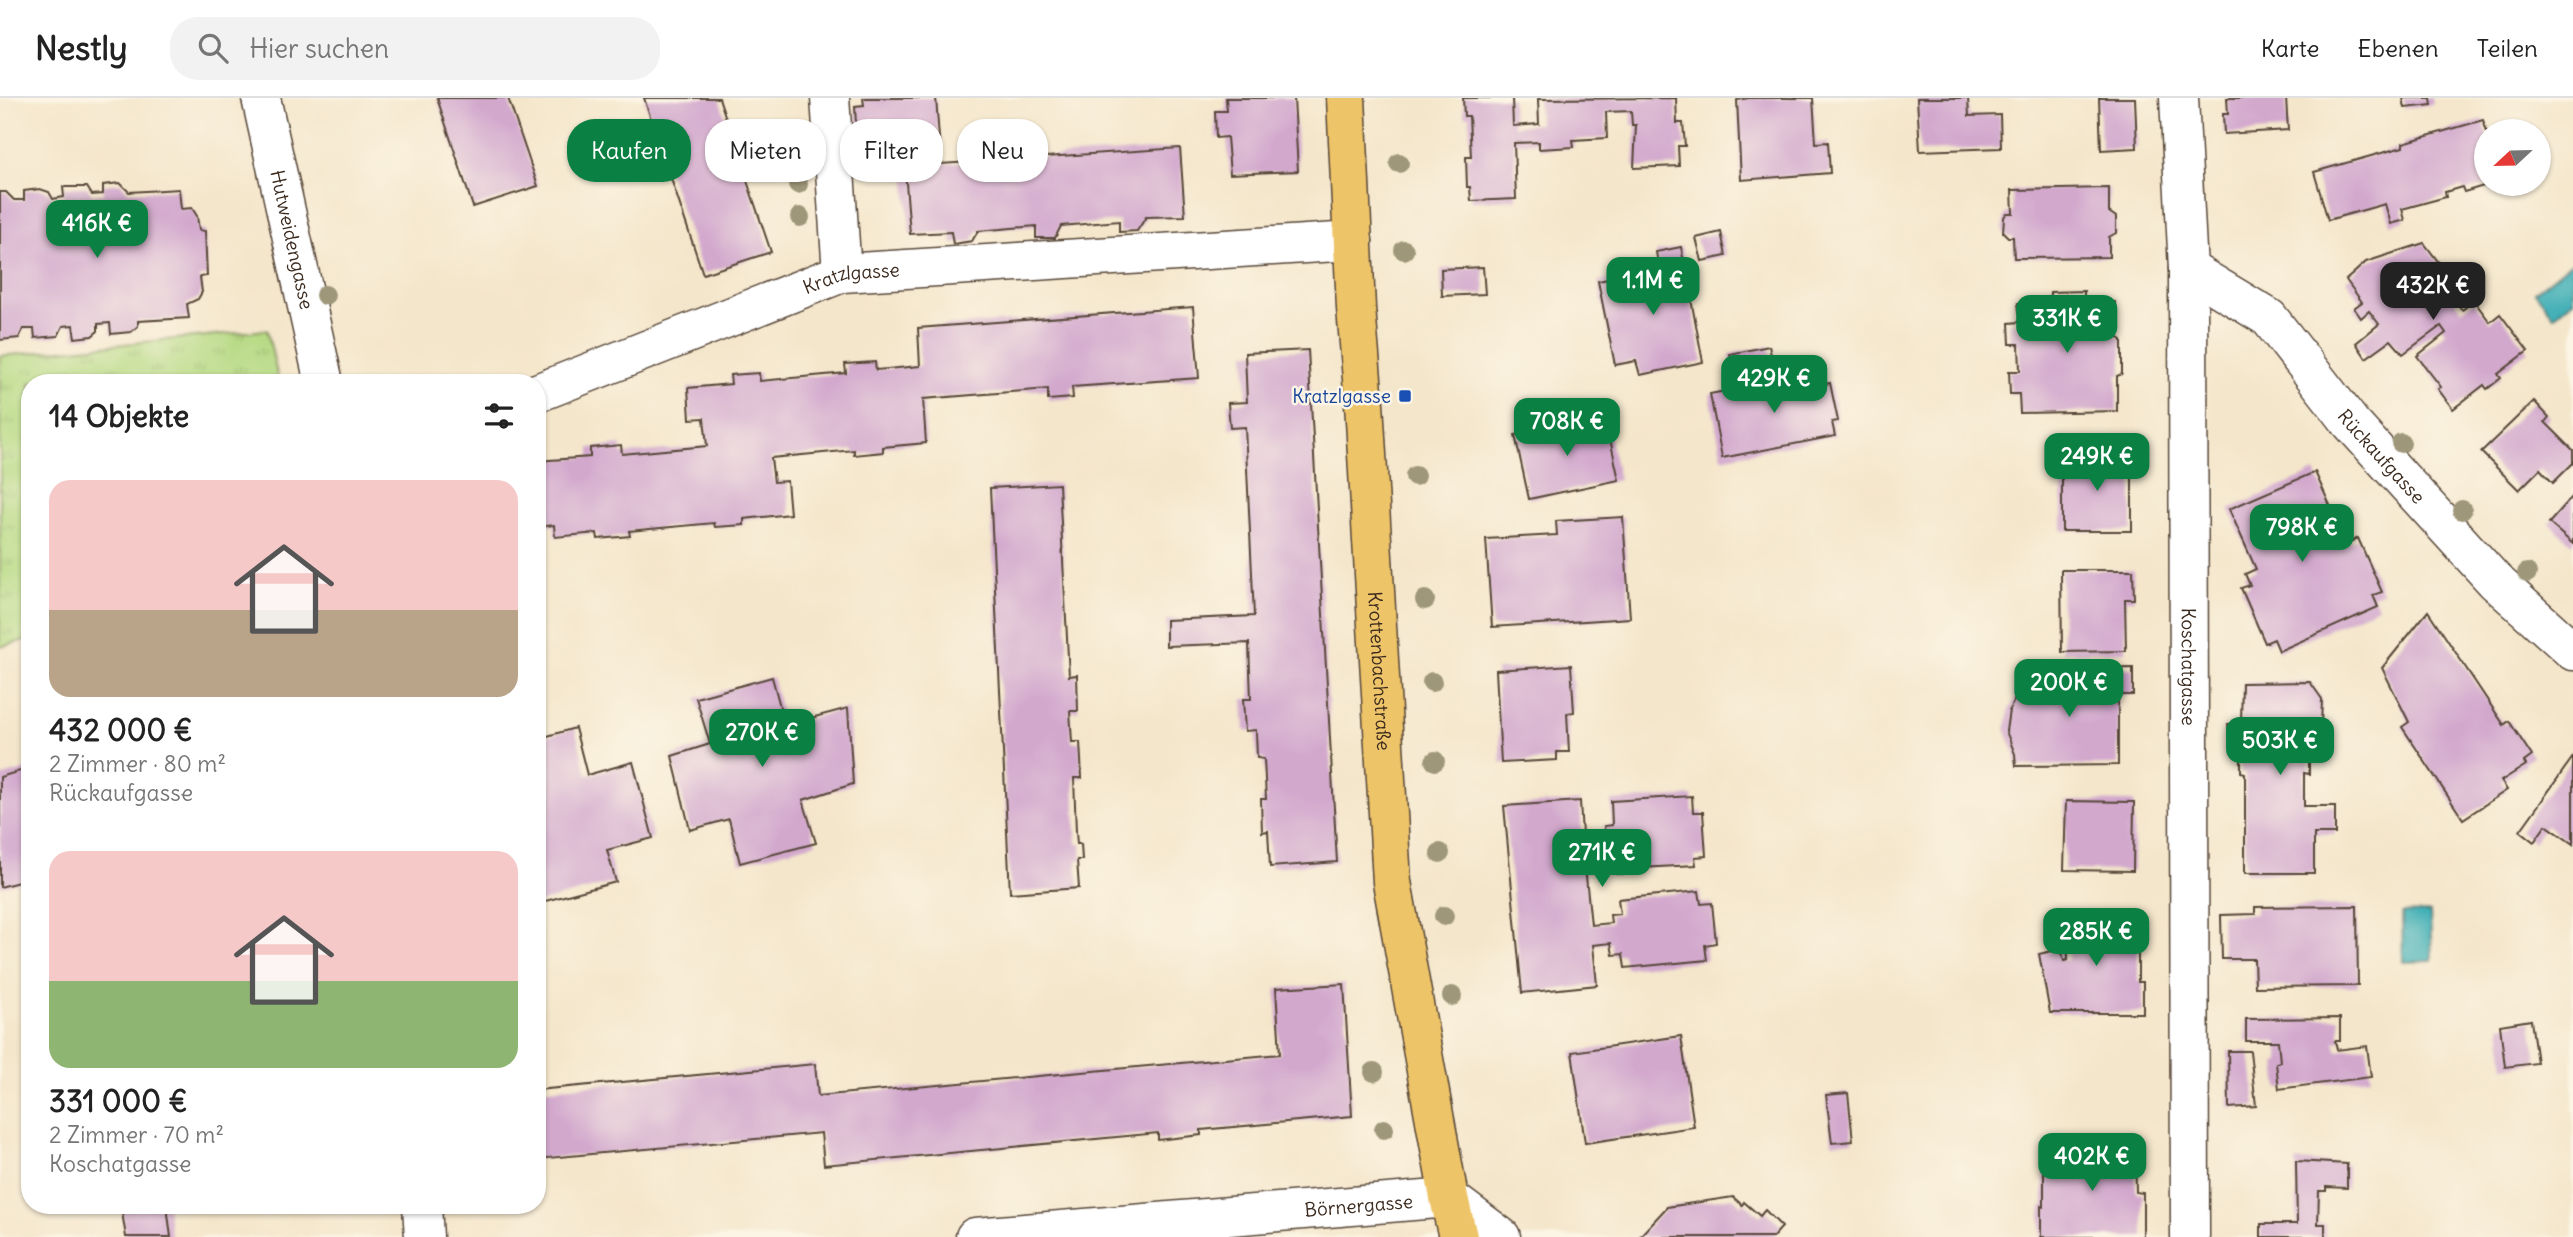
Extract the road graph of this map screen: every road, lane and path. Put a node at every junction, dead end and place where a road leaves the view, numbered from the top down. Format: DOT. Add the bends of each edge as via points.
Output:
graph roads {
  1 [pos="261,98"];
  2 [pos="830,98"];
  3 [pos="1346,98"];
  4 [pos="2179,98"];
  5 [pos="1353,241"];
  6 [pos="2189,269"];
  7 [pos="842,273"];
  8 [pos="322,374"];
  9 [pos="546,389"];
  10 [pos="2573,651"];
  11 [pos="1449,1198"];
  12 [pos="423,1214"];
  13 [pos="424,1237"];
  14 [pos="975,1237"];
  15 [pos="1458,1237"];
  16 [pos="1501,1237"];
  17 [pos="2190,1237"];
  1 -- 8 [label="street, Hutweidengasse"];
  2 -- 7 [label="street"];
  3 -- 5 [label="main road, Krottenbachstraße"];
  4 -- 6 [label="street, Koschatgasse"];
  5 -- 7 [label="street, Kratzlgasse"];
  5 -- 11 [label="main road, Krottenbachstraße" via="1392,881"];
  6 -- 10 [label="street, Rückaufgasse" via="2269,318 2351,423 2495,581"];
  6 -- 17 [label="street, Koschatgasse"];
  7 -- 9 [label="street, Kratzlgasse"];
  11 -- 14 [label="street, Börnergasse"];
  11 -- 15 [label="main road, Krottenbachstraße"];
  11 -- 16 [label="street"];
  12 -- 13 [label="street"];
}
